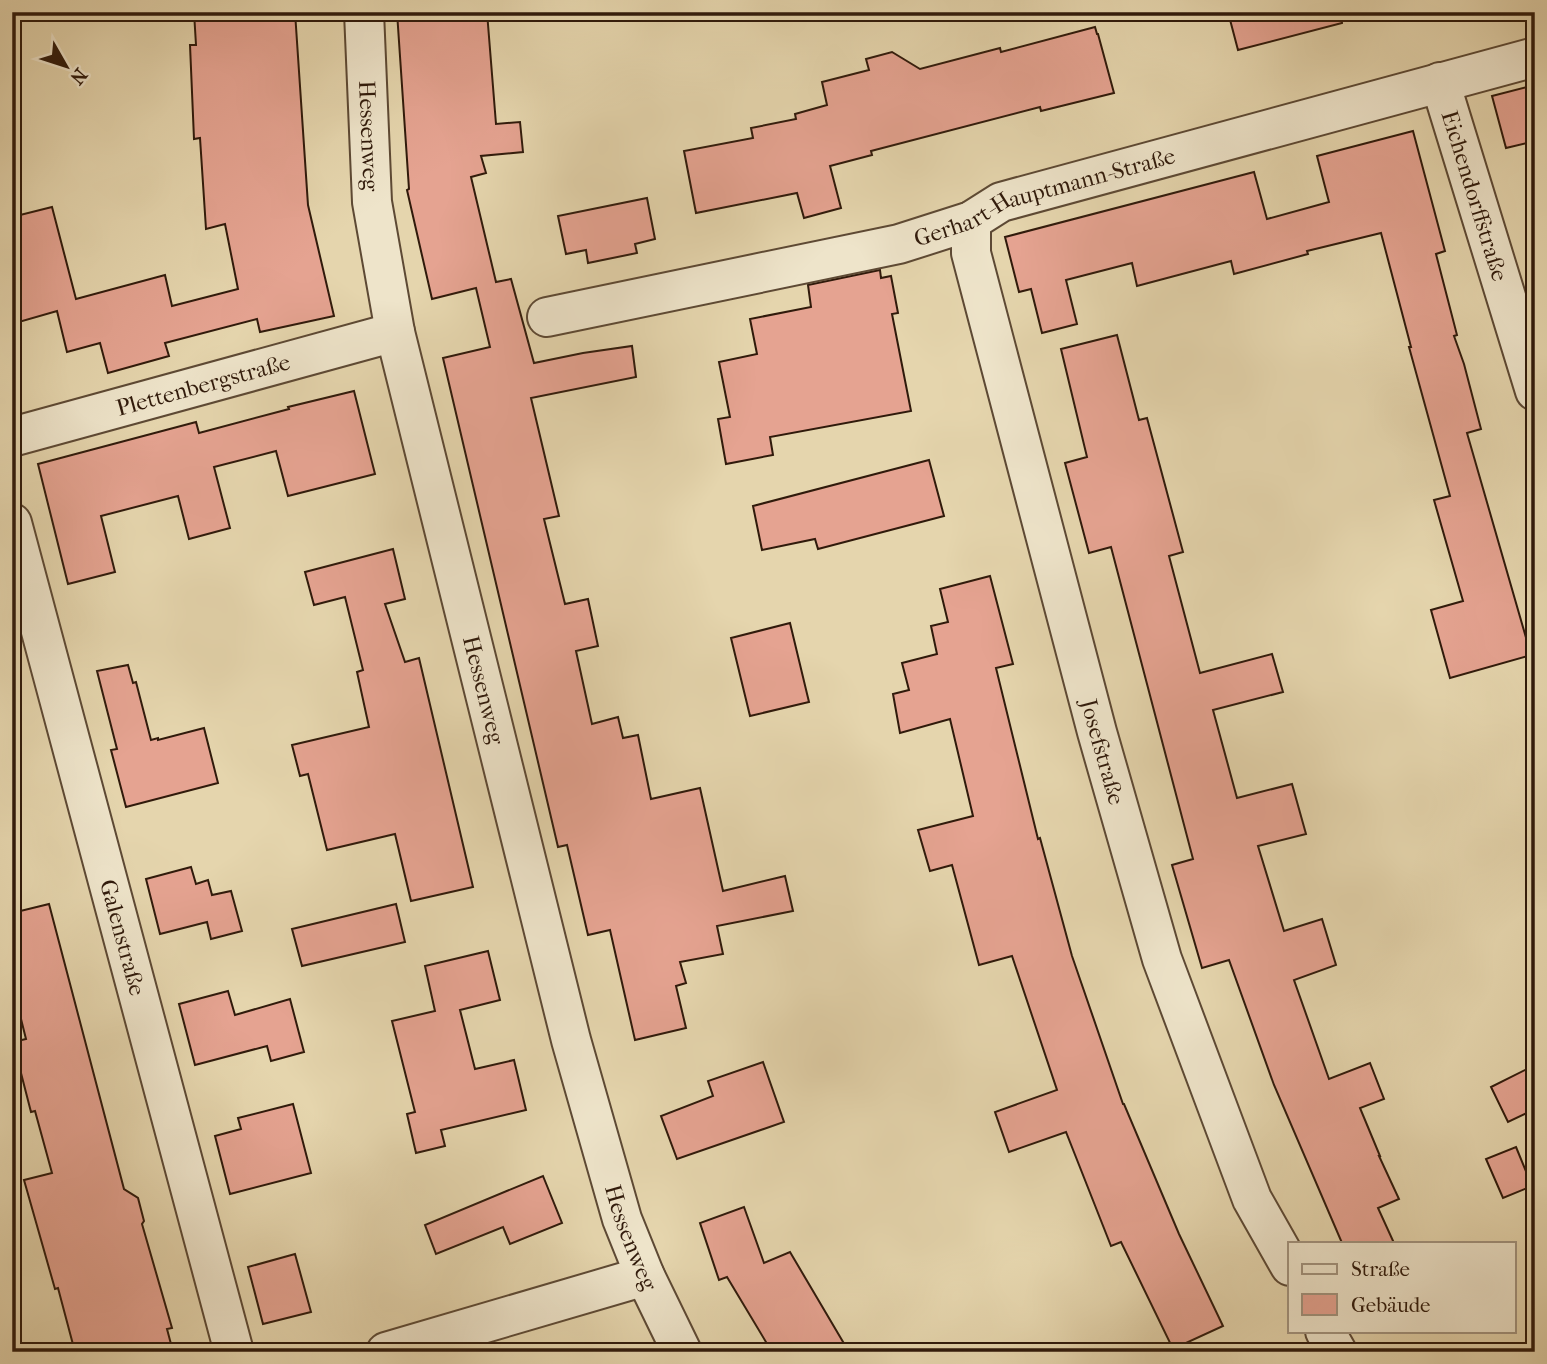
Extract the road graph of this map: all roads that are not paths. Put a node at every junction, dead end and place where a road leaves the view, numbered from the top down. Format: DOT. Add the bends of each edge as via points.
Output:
graph roads {
  1 [pos="364,12"];
  2 [pos="1535,57"];
  3 [pos="1440,82"];
  4 [pos="971,220"];
  5 [pos="547,317"];
  6 [pos="395,332"];
  7 [pos="1535,391"];
  8 [pos="12,437"];
  9 [pos="12,523"];
  10 [pos="1288,1262"];
  11 [pos="645,1276"];
  12 [pos="1326,1332"];
  13 [pos="234,1352"];
  14 [pos="386,1352"];
  15 [pos="682,1352"];
  16 [pos="1337,1352"];
  1 -- 6 [label="street, Hessenweg" via="372,202"];
  2 -- 3 [label="street, Gerhart-Hauptmann-Straße"];
  3 -- 4 [label="street, Gerhart-Hauptmann-Straße" via="1002,202"];
  3 -- 7 [label="street, Eichendorffstraße"];
  4 -- 5 [label="street, Gerhart-Hauptmann-Straße" via="899,244"];
  4 -- 10 [label="street, Josefstraße" via="971,253 1162,959 1252,1199"];
  6 -- 8 [label="street, Plettenbergstraße"];
  6 -- 11 [label="street, Hessenweg" via="571,1040 622,1219"];
  9 -- 13 [label="street, Galenstraße"];
  11 -- 14 [label="street"];
  11 -- 15 [label="street, Hessenweg"];
  12 -- 16 [label="street"];
}
